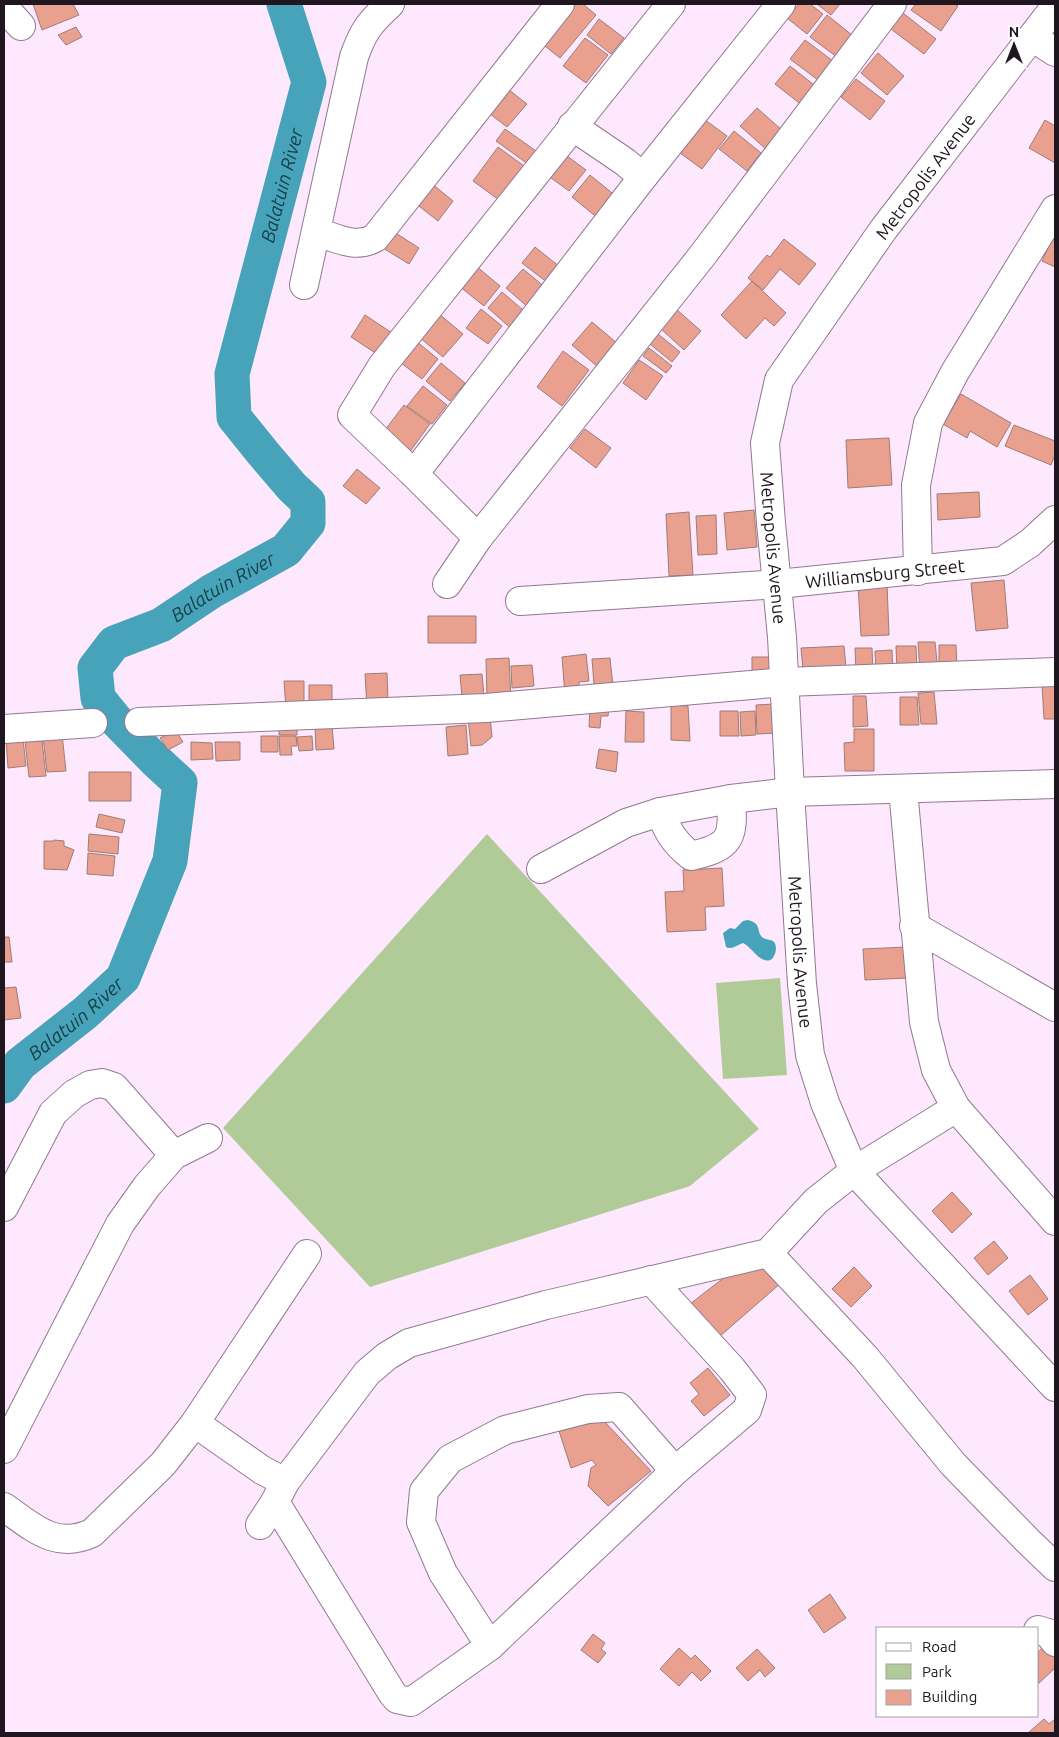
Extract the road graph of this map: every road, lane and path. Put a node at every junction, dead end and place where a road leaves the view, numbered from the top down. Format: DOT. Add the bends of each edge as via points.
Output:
graph roads {
  1 [pos="390,4"];
  2 [pos="560,4"];
  3 [pos="671,4"];
  4 [pos="781,4"];
  5 [pos="892,4"];
  6 [pos="1055,7"];
  7 [pos="1032,37"];
  8 [pos="1055,52"];
  9 [pos="572,126"];
  10 [pos="643,177"];
  11 [pos="1055,209"];
  12 [pos="317,232"];
  13 [pos="304,285"];
  14 [pos="414,474"];
  15 [pos="1055,520"];
  16 [pos="478,538"];
  17 [pos="918,571"];
  18 [pos="447,584"];
  19 [pos="778,584"];
  20 [pos="520,601"];
  21 [pos="1055,672"];
  22 [pos="785,682"];
  23 [pos="139,722"];
  24 [pos="93,723"];
  25 [pos="4,729"];
  26 [pos="1055,784"];
  27 [pos="903,789"];
  28 [pos="790,792"];
  29 [pos="731,799"];
  30 [pos="660,812"];
  31 [pos="541,869"];
  32 [pos="914,926"];
  33 [pos="1055,1007"];
  34 [pos="956,1108"];
  35 [pos="208,1138"];
  36 [pos="174,1155"];
  37 [pos="854,1171"];
  38 [pos="4,1207"];
  39 [pos="1055,1221"];
  40 [pos="768,1253"];
  41 [pos="307,1254"];
  42 [pos="651,1280"];
  43 [pos="1055,1387"];
  44 [pos="195,1423"];
  45 [pos="4,1449"];
  46 [pos="675,1471"];
  47 [pos="280,1492"];
  48 [pos="4,1507"];
  49 [pos="260,1525"];
  50 [pos="1055,1566"];
  51 [pos="1039,1630"];
  52 [pos="1055,1642"];
  53 [pos="490,1646"];
  1 -- 12 [label="street" via="361,36 354,57"];
  2 -- 12 [label="street" via="375,238 360,244"];
  3 -- 9 [label="street"];
  4 -- 10 [label="street"];
  5 -- 16 [label="street" via="696,264"];
  6 -- 7 [label="street, Metropolis Avenue"];
  7 -- 8 [label="street"];
  7 -- 19 [label="street, Metropolis Avenue" via="883,230 779,380 765,443"];
  9 -- 10 [label="street"];
  9 -- 14 [label="street" via="382,366 352,415"];
  10 -- 14 [label="street"];
  11 -- 17 [label="street" via="928,422 916,485"];
  12 -- 13 [label="street"];
  14 -- 16 [label="street"];
  15 -- 17 [label="street, Williamsburg Street" via="1030,543 1003,561"];
  16 -- 18 [label="street"];
  17 -- 19 [label="street, Williamsburg Street"];
  19 -- 20 [label="street, Williamsburg Street"];
  19 -- 22 [label="street, Metropolis Avenue"];
  21 -- 22 [label="street"];
  22 -- 23 [label="street" via="486,708"];
  22 -- 28 [label="street, Metropolis Avenue"];
  24 -- 25 [label="street"];
  26 -- 27 [label="street"];
  27 -- 28 [label="street"];
  27 -- 32 [label="street"];
  28 -- 29 [label="street"];
  28 -- 37 [label="street, Metropolis Avenue" via="802,984 810,1055 825,1103"];
  29 -- 30 [label="street"];
  29 -- 30 [label="street" via="733,822 728,840 713,851 691,856 677,845"];
  30 -- 31 [label="street" via="626,823"];
  32 -- 33 [label="street"];
  32 -- 34 [label="street" via="924,1022 936,1070"];
  34 -- 37 [label="street"];
  34 -- 39 [label="street"];
  35 -- 36 [label="street"];
  36 -- 38 [label="street" via="114,1087 102,1083 90,1085 53,1113"];
  36 -- 45 [label="street" via="120,1224"];
  37 -- 40 [label="street" via="816,1201"];
  37 -- 43 [label="street, Metropolis Avenue"];
  40 -- 42 [label="street"];
  40 -- 50 [label="street" via="865,1357 954,1464"];
  41 -- 44 [label="street"];
  42 -- 46 [label="street" via="752,1394 747,1410"];
  42 -- 47 [label="street" via="435,1336 409,1344 387,1356 367,1373"];
  44 -- 47 [label="street" via="262,1470"];
  44 -- 48 [label="street" via="163,1464 92,1534 81,1539 47,1536"];
  46 -- 53 [label="street"];
  46 -- 53 [label="street" via="619,1407 588,1409 505,1430 450,1459 424,1491 421,1522 442,1573"];
  47 -- 49 [label="street"];
  47 -- 53 [label="street" via="397,1699 411,1702"];
  51 -- 52 [label="street" via="1048,1633"];
}
